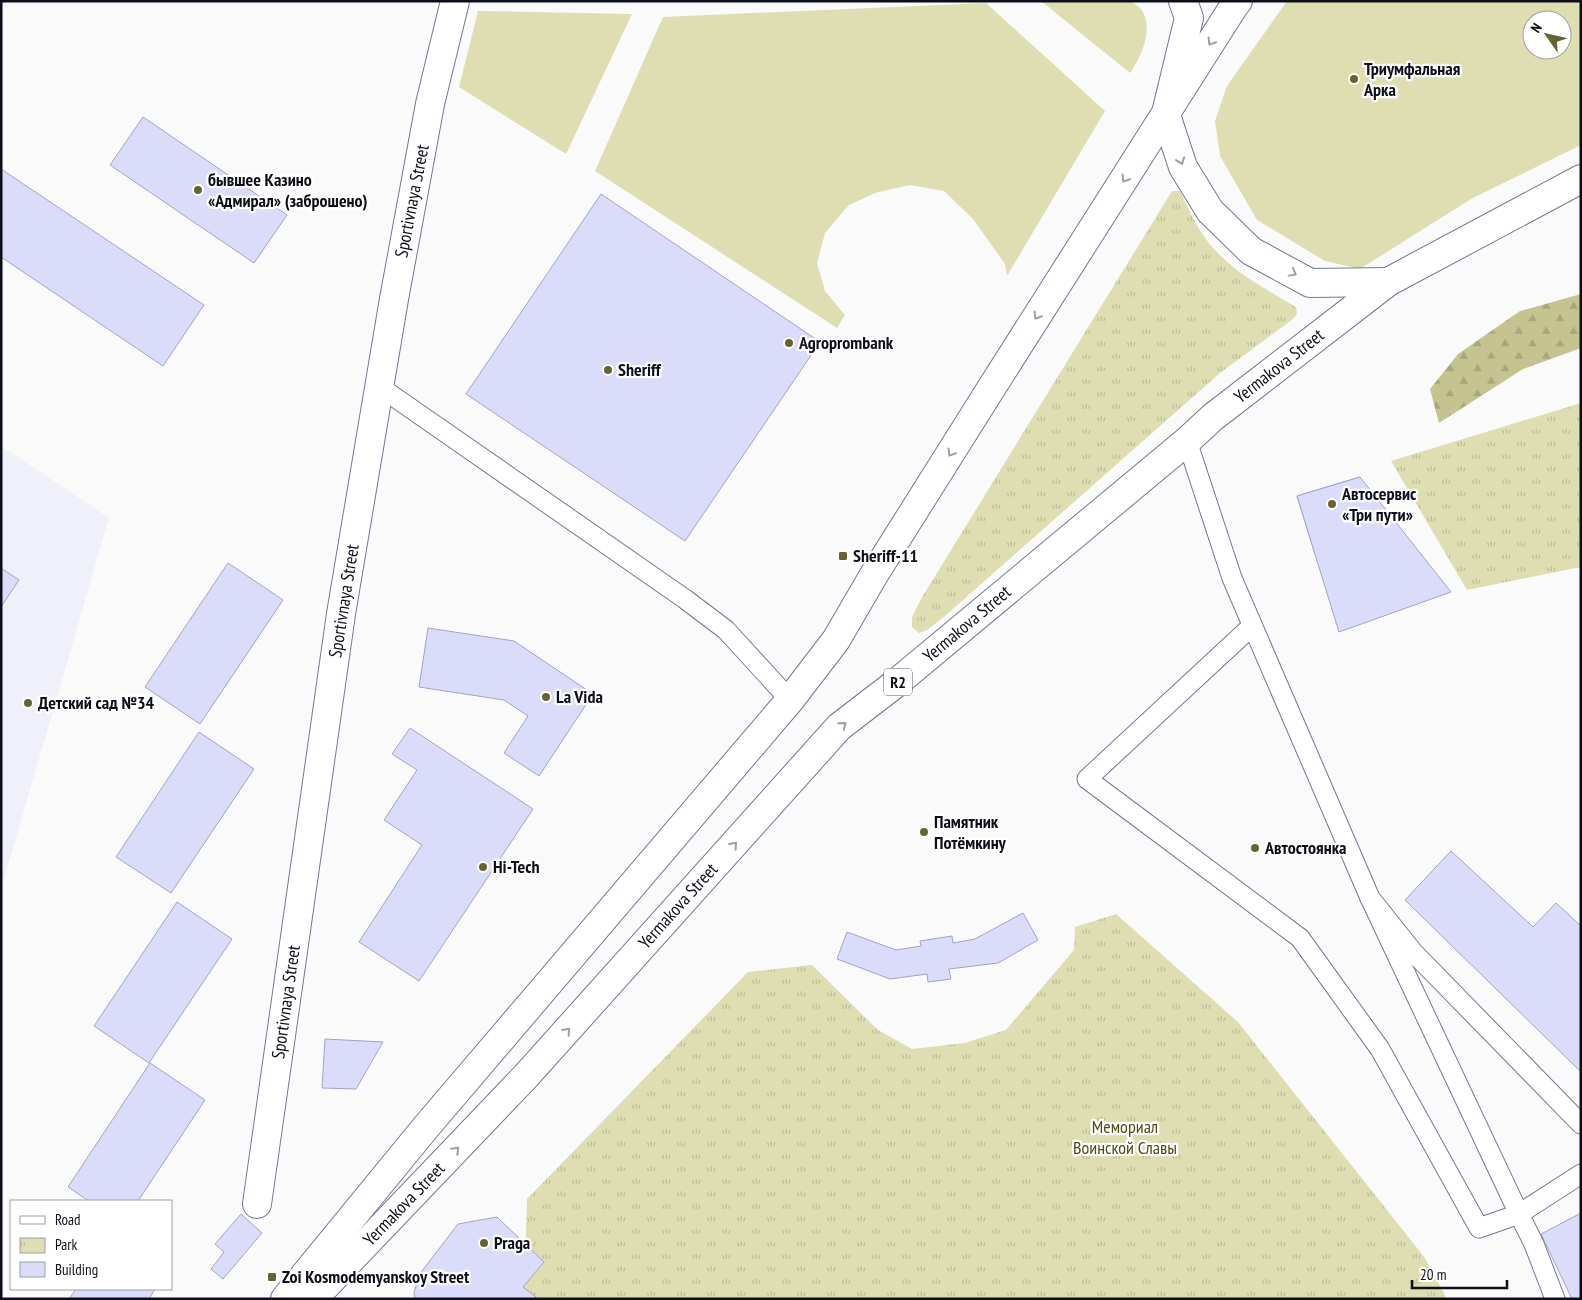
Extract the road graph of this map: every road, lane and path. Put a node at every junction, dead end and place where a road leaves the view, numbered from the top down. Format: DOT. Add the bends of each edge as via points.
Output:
graph roads {
  1 [pos="455,1"];
  2 [pos="1183,1"];
  3 [pos="1238,1"];
  4 [pos="1166,114"];
  5 [pos="1581,179"];
  6 [pos="1388,282"];
  7 [pos="380,387"];
  8 [pos="1188,440"];
  9 [pos="1252,626"];
  10 [pos="790,700"];
  11 [pos="1370,898"];
  12 [pos="1581,1124"];
  13 [pos="1581,1174"];
  14 [pos="257,1204"];
  15 [pos="1519,1214"];
  16 [pos="285,1299"];
  17 [pos="313,1299"];
  18 [pos="1555,1299"];
  1 -- 7 [label="main road, Sportivnaya Street" via="430,104"];
  2 -- 4 [label="main road" via="1189,18"];
  3 -- 4 [label="main road, Yermakova Street, one-way"];
  4 -- 6 [label="main road, one-way" via="1183,166 1210,211 1251,250 1310,283"];
  4 -- 10 [label="main road, Yermakova Street, one-way" via="981,404 836,640"];
  5 -- 6 [label="main road, Yermakova Street / R2"];
  6 -- 8 [label="main road, Yermakova Street / R2" via="1213,417"];
  7 -- 10 [label="lane" via="726,630"];
  7 -- 14 [label="main road, Sportivnaya Street" via="341,614"];
  8 -- 9 [label="lane" via="1232,578"];
  17 -- 8 [label="main road, Yermakova Street / R2, one-way" via="526,1076 839,727 896,684"];
  9 -- 11 [label="lane"];
  9 -- 15 [label="lane" via="1087,779 1300,938 1380,1049 1479,1228"];
  10 -- 16 [label="main road, Yermakova Street" via="426,1127"];
  11 -- 12 [label="lane" via="1413,952"];
  11 -- 15 [label="lane"];
  13 -- 15 [label="lane"];
  15 -- 18 [label="lane"];
}
